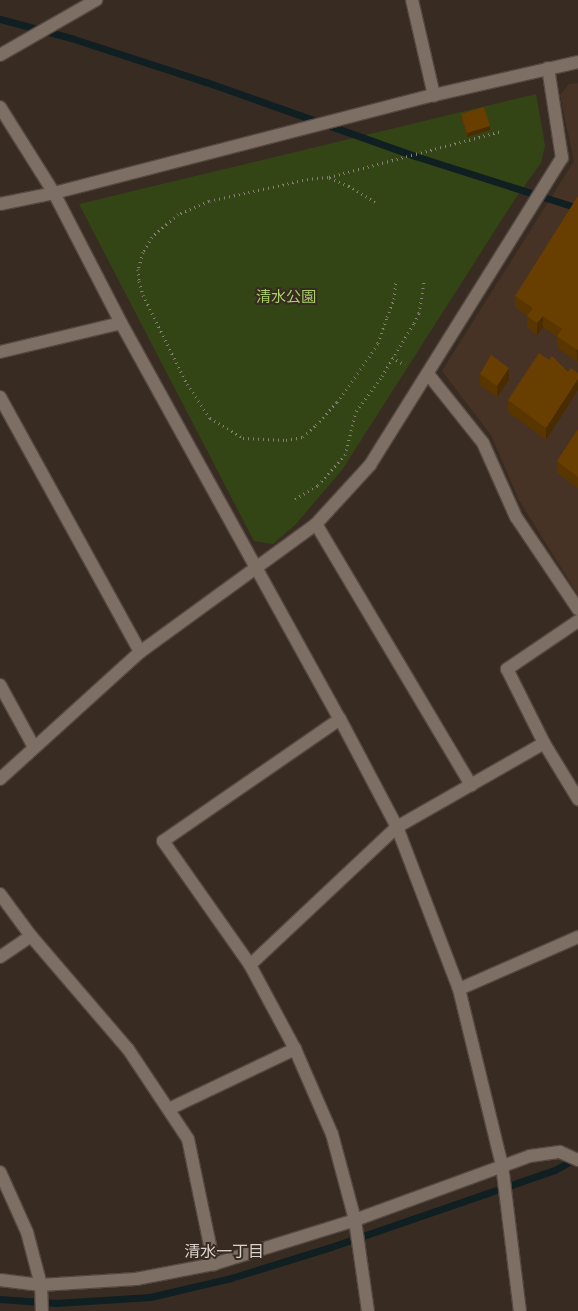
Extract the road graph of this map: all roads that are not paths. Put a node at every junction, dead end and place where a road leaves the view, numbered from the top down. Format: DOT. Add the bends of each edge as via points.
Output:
graph roads {
  1 [pos="96,0"];
  2 [pos="412,0"];
  3 [pos="0,54"];
  4 [pos="578,62"];
  5 [pos="548,68"];
  6 [pos="434,95"];
  7 [pos="0,107"];
  8 [pos="54,193"];
  9 [pos="0,204"];
  10 [pos="121,323"];
  11 [pos="0,352"];
  12 [pos="428,374"];
  13 [pos="0,397"];
  14 [pos="316,524"];
  15 [pos="256,569"];
  16 [pos="578,609"];
  17 [pos="578,621"];
  18 [pos="140,652"];
  19 [pos="0,685"];
  20 [pos="340,719"];
  21 [pos="544,743"];
  22 [pos="34,747"];
  23 [pos="0,779"];
  24 [pos="471,785"];
  25 [pos="578,799"];
  26 [pos="397,827"];
  27 [pos="0,894"];
  28 [pos="31,936"];
  29 [pos="578,937"];
  30 [pos="0,957"];
  31 [pos="250,965"];
  32 [pos="459,989"];
  33 [pos="295,1049"];
  34 [pos="169,1109"];
  35 [pos="578,1160"];
  36 [pos="502,1165"];
  37 [pos="0,1172"];
  38 [pos="355,1220"];
  39 [pos="214,1264"];
  40 [pos="0,1280"];
  41 [pos="41,1285"];
  42 [pos="42,1311"];
  43 [pos="368,1311"];
  44 [pos="520,1311"];
  1 -- 3 [label="street"];
  2 -- 6 [label="street"];
  4 -- 5 [label="street"];
  5 -- 6 [label="street"];
  5 -- 12 [label="street" via="562,158"];
  6 -- 8 [label="street"];
  7 -- 8 [label="street"];
  8 -- 9 [label="street"];
  8 -- 10 [label="street"];
  10 -- 11 [label="street"];
  10 -- 15 [label="street"];
  12 -- 14 [label="street" via="370,465"];
  12 -- 16 [label="street" via="483,443 516,517"];
  13 -- 18 [label="street"];
  14 -- 15 [label="street"];
  14 -- 24 [label="street"];
  15 -- 18 [label="street"];
  15 -- 20 [label="street"];
  17 -- 21 [label="street" via="507,669"];
  18 -- 22 [label="street"];
  19 -- 22 [label="street"];
  20 -- 26 [label="street"];
  20 -- 31 [label="street" via="163,841"];
  21 -- 24 [label="street"];
  21 -- 25 [label="street"];
  22 -- 23 [label="street"];
  24 -- 26 [label="street"];
  26 -- 31 [label="street"];
  26 -- 32 [label="street"];
  27 -- 28 [label="street"];
  28 -- 30 [label="street"];
  28 -- 34 [label="street" via="128,1049"];
  29 -- 32 [label="street"];
  31 -- 33 [label="street"];
  32 -- 36 [label="street"];
  33 -- 34 [label="street"];
  33 -- 38 [label="street" via="332,1134"];
  34 -- 39 [label="street" via="188,1138"];
  35 -- 36 [label="street" via="560,1152 530,1156"];
  36 -- 38 [label="street"];
  36 -- 44 [label="street"];
  37 -- 41 [label="street" via="27,1232"];
  38 -- 39 [label="street"];
  38 -- 43 [label="street"];
  39 -- 41 [label="street" via="136,1279"];
  40 -- 41 [label="street"];
  41 -- 42 [label="street"];
}
